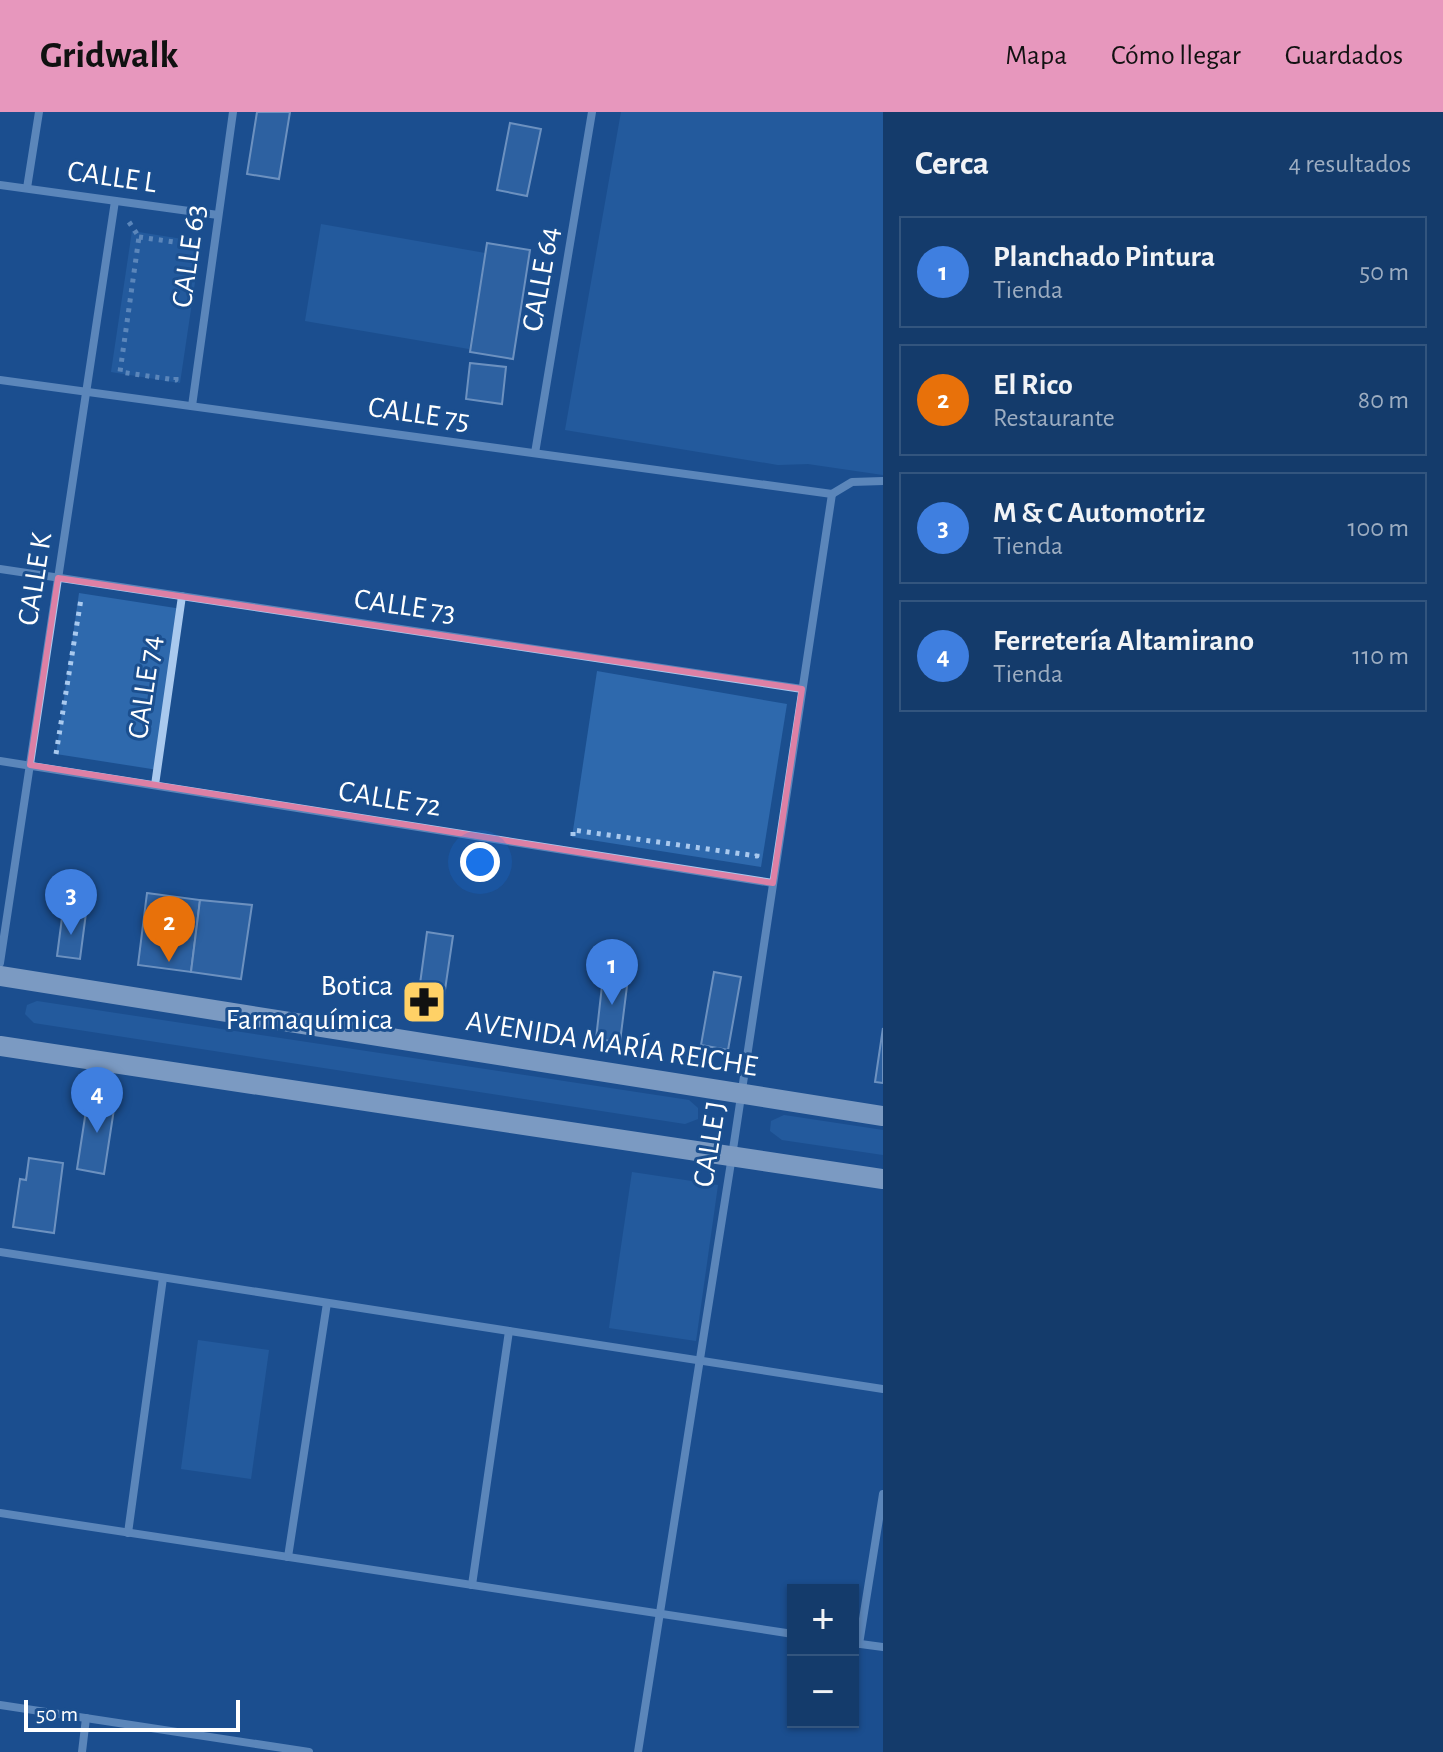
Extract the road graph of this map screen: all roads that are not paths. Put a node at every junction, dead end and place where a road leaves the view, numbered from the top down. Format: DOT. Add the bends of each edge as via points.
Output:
graph roads {
  1 [pos="39,112"];
  2 [pos="233,112"];
  3 [pos="592,112"];
  4 [pos="0,185"];
  5 [pos="27,188"];
  6 [pos="115,201"];
  7 [pos="218,215"];
  8 [pos="0,380"];
  9 [pos="86,392"];
  10 [pos="192,406"];
  11 [pos="535,453"];
  12 [pos="883,481"];
  13 [pos="832,494"];
  14 [pos="0,569"];
  15 [pos="58,578"];
  16 [pos="182,596"];
  17 [pos="802,689"];
  18 [pos="0,761"];
  19 [pos="30,765"];
  20 [pos="155,785"];
  21 [pos="773,883"];
  22 [pos="0,963"];
  23 [pos="0,976"];
  24 [pos="0,1046"];
  25 [pos="741,1094"];
  26 [pos="883,1116"];
  27 [pos="732,1156"];
  28 [pos="883,1179"];
  29 [pos="0,1252"];
  30 [pos="163,1278"];
  31 [pos="327,1303"];
  32 [pos="509,1331"];
  33 [pos="699,1361"];
  34 [pos="883,1389"];
  35 [pos="883,1494"];
  36 [pos="0,1513"];
  37 [pos="128,1533"];
  38 [pos="288,1557"];
  39 [pos="472,1585"];
  40 [pos="659,1613"];
  41 [pos="859,1626"];
  42 [pos="787,1633"];
  43 [pos="859,1643"];
  44 [pos="883,1647"];
  45 [pos="0,1705"];
  46 [pos="86,1718"];
  47 [pos="82,1752"];
  48 [pos="309,1752"];
  49 [pos="638,1752"];
  1 -- 5 [label="street"];
  2 -- 7 [label="street, CALLE 63"];
  3 -- 11 [label="street, CALLE 64"];
  4 -- 5 [label="street, CALLE L"];
  5 -- 6 [label="street, CALLE L"];
  6 -- 7 [label="street, CALLE L"];
  6 -- 9 [label="street, CALLE K"];
  7 -- 10 [label="street, CALLE 63"];
  8 -- 9 [label="street, CALLE 75"];
  9 -- 10 [label="street, CALLE 75"];
  9 -- 15 [label="street, CALLE K"];
  10 -- 11 [label="street, CALLE 75"];
  11 -- 13 [label="street, CALLE 75"];
  12 -- 13 [label="street" via="852,482"];
  13 -- 17 [label="street, CALLE J"];
  14 -- 15 [label="street, CALLE 73"];
  15 -- 16 [label="street, CALLE 73"];
  15 -- 19 [label="street, CALLE K"];
  16 -- 17 [label="street, CALLE 73"];
  16 -- 20 [label="street, CALLE 74"];
  17 -- 21 [label="street, CALLE J"];
  18 -- 19 [label="street, CALLE 72"];
  19 -- 20 [label="street, CALLE 72"];
  19 -- 22 [label="street, CALLE K"];
  20 -- 21 [label="street, CALLE 72"];
  21 -- 25 [label="street, CALLE J"];
  23 -- 25 [label="main road, AVENIDA MARÍA REICHE"];
  24 -- 27 [label="main road"];
  25 -- 26 [label="main road, AVENIDA MARÍA REICHE"];
  25 -- 27 [label="street, CALLE J"];
  27 -- 28 [label="main road"];
  27 -- 33 [label="street, CALLE J"];
  29 -- 30 [label="street"];
  30 -- 31 [label="street"];
  30 -- 37 [label="street"];
  31 -- 32 [label="street"];
  31 -- 38 [label="street"];
  32 -- 33 [label="street"];
  32 -- 39 [label="street"];
  33 -- 34 [label="street"];
  33 -- 40 [label="street, CALLE J"];
  35 -- 41 [label="street"];
  36 -- 37 [label="street"];
  37 -- 38 [label="street"];
  38 -- 39 [label="street"];
  39 -- 40 [label="street"];
  40 -- 42 [label="street"];
  40 -- 49 [label="street, CALLE J"];
  43 -- 44 [label="street"];
  45 -- 46 [label="street"];
  46 -- 47 [label="street"];
  46 -- 48 [label="street"];
}
